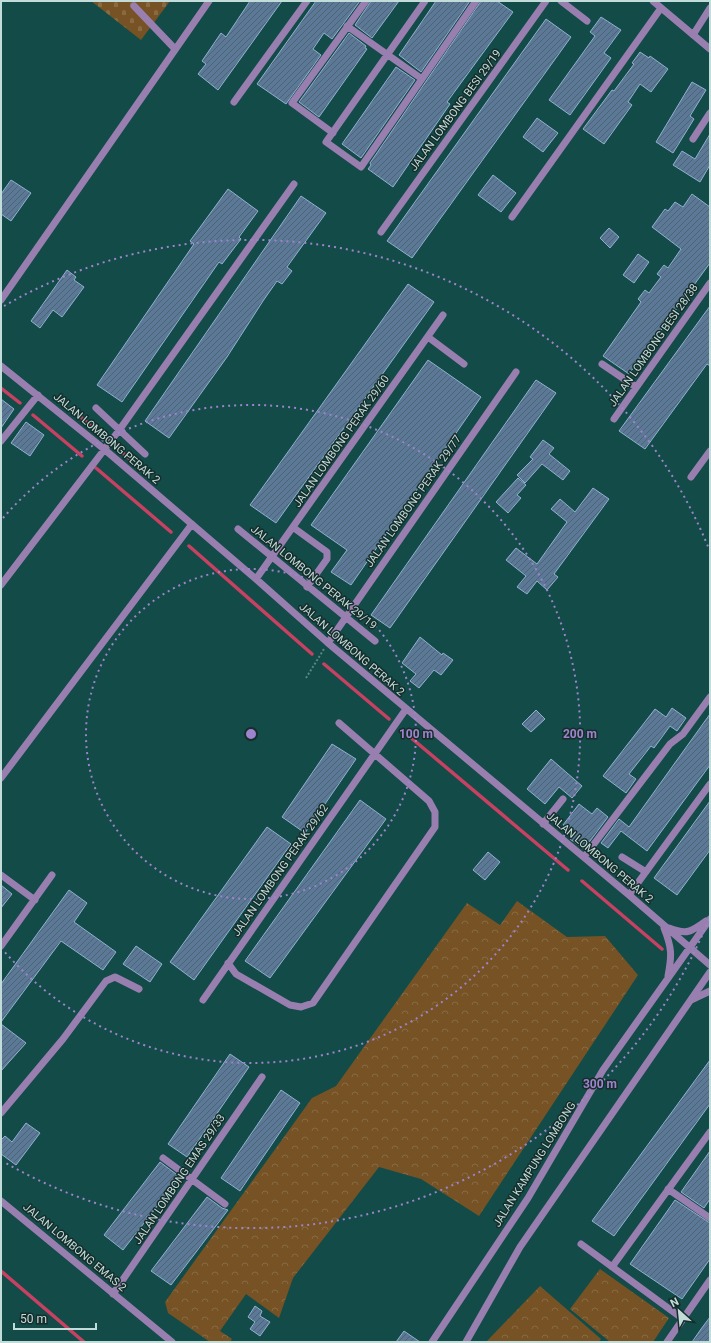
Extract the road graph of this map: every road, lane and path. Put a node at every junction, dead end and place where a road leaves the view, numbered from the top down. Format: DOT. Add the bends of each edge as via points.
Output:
graph roads {
  1 [pos="209,1"];
  2 [pos="307,1"];
  3 [pos="366,1"];
  4 [pos="425,1"];
  5 [pos="476,1"];
  6 [pos="546,1"];
  7 [pos="561,1"];
  8 [pos="652,1"];
  9 [pos="134,6"];
  10 [pos="661,8"];
  11 [pos="710,8"];
  12 [pos="587,22"];
  13 [pos="347,26"];
  14 [pos="693,35"];
  15 [pos="175,49"];
  16 [pos="710,49"];
  17 [pos="387,55"];
  18 [pos="422,79"];
  19 [pos="234,102"];
  20 [pos="710,114"];
  21 [pos="333,133"];
  22 [pos="693,138"];
  23 [pos="294,184"];
  24 [pos="512,217"];
  25 [pos="381,232"];
  26 [pos="710,283"];
  27 [pos="1,300"];
  28 [pos="443,315"];
  29 [pos="428,337"];
  30 [pos="464,364"];
  31 [pos="602,364"];
  32 [pos="1,366"];
  33 [pos="516,372"];
  34 [pos="636,387"];
  35 [pos="38,394"];
  36 [pos="96,408"];
  37 [pos="614,419"];
  38 [pos="120,429"];
  39 [pos="1,441"];
  40 [pos="104,449"];
  41 [pos="710,451"];
  42 [pos="145,454"];
  43 [pos="691,477"];
  44 [pos="192,524"];
  45 [pos="294,528"];
  46 [pos="238,529"];
  47 [pos="273,558"];
  48 [pos="256,579"];
  49 [pos="1,585"];
  50 [pos="307,587"];
  51 [pos="346,618"];
  52 [pos="375,641"];
  53 [pos="328,643"];
  54 [pos="306,678"];
  55 [pos="710,697"];
  56 [pos="406,709"];
  57 [pos="339,723"];
  58 [pos="375,753"];
  59 [pos="1,778"];
  60 [pos="710,784"];
  61 [pos="562,799"];
  62 [pos="543,824"];
  63 [pos="584,857"];
  64 [pos="622,857"];
  65 [pos="646,872"];
  66 [pos="1,875"];
  67 [pos="52,875"];
  68 [pos="629,895"];
  69 [pos="35,900"];
  70 [pos="710,919"];
  71 [pos="663,926"];
  72 [pos="1,946"];
  73 [pos="689,948"];
  74 [pos="228,963"];
  75 [pos="710,965"];
  76 [pos="710,972"];
  77 [pos="668,978"];
  78 [pos="139,989"];
  79 [pos="710,991"];
  80 [pos="203,1000"];
  81 [pos="690,1001"];
  82 [pos="262,1077"];
  83 [pos="1,1113"];
  84 [pos="710,1132"];
  85 [pos="163,1158"];
  86 [pos="192,1180"];
  87 [pos="668,1189"];
  88 [pos="1,1200"];
  89 [pos="225,1204"];
  90 [pos="710,1218"];
  91 [pos="581,1244"];
  92 [pos="612,1266"];
  93 [pos="710,1280"];
  94 [pos="114,1294"];
  95 [pos="683,1319"];
  96 [pos="172,1342"];
  97 [pos="432,1342"];
  98 [pos="466,1342"];
  99 [pos="667,1342"];
  1 -- 15 [label="street"];
  2 -- 19 [label="street"];
  3 -- 13 [label="street"];
  4 -- 17 [label="street"];
  5 -- 18 [label="street"];
  6 -- 25 [label="street, JALAN LOMBONG BESI 29/19"];
  7 -- 12 [label="street"];
  8 -- 10 [label="street"];
  9 -- 15 [label="street"];
  10 -- 14 [label="street"];
  10 -- 24 [label="street"];
  11 -- 14 [label="street"];
  13 -- 17 [label="street"];
  13 -- 21 [label="street" via="292,103"];
  14 -- 16 [label="street"];
  15 -- 27 [label="street"];
  17 -- 18 [label="street"];
  17 -- 21 [label="street"];
  18 -- 21 [label="street" via="361,167 326,142"];
  20 -- 22 [label="street"];
  23 -- 38 [label="street"];
  26 -- 34 [label="street, JALAN LOMBONG BESI 28/38"];
  28 -- 29 [label="street, JALAN LOMBONG PERAK 29/60"];
  29 -- 30 [label="street"];
  29 -- 45 [label="street, JALAN LOMBONG PERAK 29/60"];
  31 -- 34 [label="street"];
  32 -- 35 [label="street, JALAN LOMBONG PERAK 2"];
  33 -- 51 [label="street, JALAN LOMBONG PERAK 29/77"];
  34 -- 37 [label="street, JALAN LOMBONG BESI 28/38"];
  35 -- 39 [label="street"];
  35 -- 40 [label="street, JALAN LOMBONG PERAK 2"];
  36 -- 38 [label="street"];
  38 -- 40 [label="street"];
  38 -- 42 [label="street"];
  40 -- 44 [label="street, JALAN LOMBONG PERAK 2"];
  40 -- 49 [label="street"];
  41 -- 43 [label="street"];
  44 -- 48 [label="street, JALAN LOMBONG PERAK 2"];
  44 -- 59 [label="street"];
  45 -- 47 [label="street, JALAN LOMBONG PERAK 29/60"];
  45 -- 50 [label="street" via="327,552 328,556"];
  46 -- 47 [label="street, JALAN LOMBONG PERAK 29/19"];
  47 -- 48 [label="street, JALAN LOMBONG PERAK 29/60"];
  47 -- 50 [label="street, JALAN LOMBONG PERAK 29/19"];
  48 -- 53 [label="street, JALAN LOMBONG PERAK 2"];
  50 -- 51 [label="street, JALAN LOMBONG PERAK 29/19"];
  51 -- 52 [label="street, JALAN LOMBONG PERAK 29/19"];
  51 -- 53 [label="street, JALAN LOMBONG PERAK 29/77"];
  53 -- 54 [label="path"];
  53 -- 56 [label="street, JALAN LOMBONG PERAK 2"];
  55 -- 63 [label="street" via="683,734 670,744"];
  56 -- 58 [label="street, JALAN LOMBONG PERAK 29/62"];
  56 -- 62 [label="street, JALAN LOMBONG PERAK 2"];
  57 -- 58 [label="street"];
  58 -- 74 [label="street, JALAN LOMBONG PERAK 29/62"];
  58 -- 74 [label="street" via="429,801 435,812 435,827 313,1003 301,1007 290,1005 236,974"];
  60 -- 65 [label="street"];
  61 -- 62 [label="street"];
  62 -- 63 [label="street, JALAN LOMBONG PERAK 2"];
  63 -- 68 [label="street, JALAN LOMBONG PERAK 2"];
  64 -- 65 [label="street"];
  65 -- 68 [label="street"];
  66 -- 69 [label="street"];
  67 -- 69 [label="street"];
  68 -- 71 [label="street, JALAN LOMBONG PERAK 2"];
  69 -- 72 [label="street"];
  70 -- 71 [label="street" via="689,932 681,933"];
  70 -- 73 [label="street, JALAN KAMPUNG LOMBONG"];
  71 -- 73 [label="street, JALAN LOMBONG PERAK 2"];
  71 -- 77 [label="street" via="671,944"];
  73 -- 75 [label="street, JALAN LOMBONG PERAK 2"];
  73 -- 77 [label="street, JALAN KAMPUNG LOMBONG"];
  74 -- 80 [label="street, JALAN LOMBONG PERAK 29/62"];
  76 -- 81 [label="street"];
  77 -- 97 [label="street, JALAN KAMPUNG LOMBONG" via="603,1070 528,1198"];
  78 -- 83 [label="street" via="115,977 106,981 63,1039"];
  79 -- 81 [label="street"];
  81 -- 98 [label="street" via="520,1247"];
  82 -- 86 [label="street, JALAN LOMBONG EMAS 29/33"];
  84 -- 87 [label="street"];
  85 -- 86 [label="street"];
  86 -- 89 [label="street"];
  86 -- 94 [label="street, JALAN LOMBONG EMAS 29/33"];
  87 -- 90 [label="street"];
  87 -- 92 [label="street"];
  88 -- 94 [label="street, JALAN LOMBONG EMAS 2"];
  91 -- 92 [label="street"];
  92 -- 95 [label="street"];
  93 -- 95 [label="street"];
  94 -- 96 [label="street, JALAN LOMBONG EMAS 2"];
  95 -- 99 [label="street"];
}
